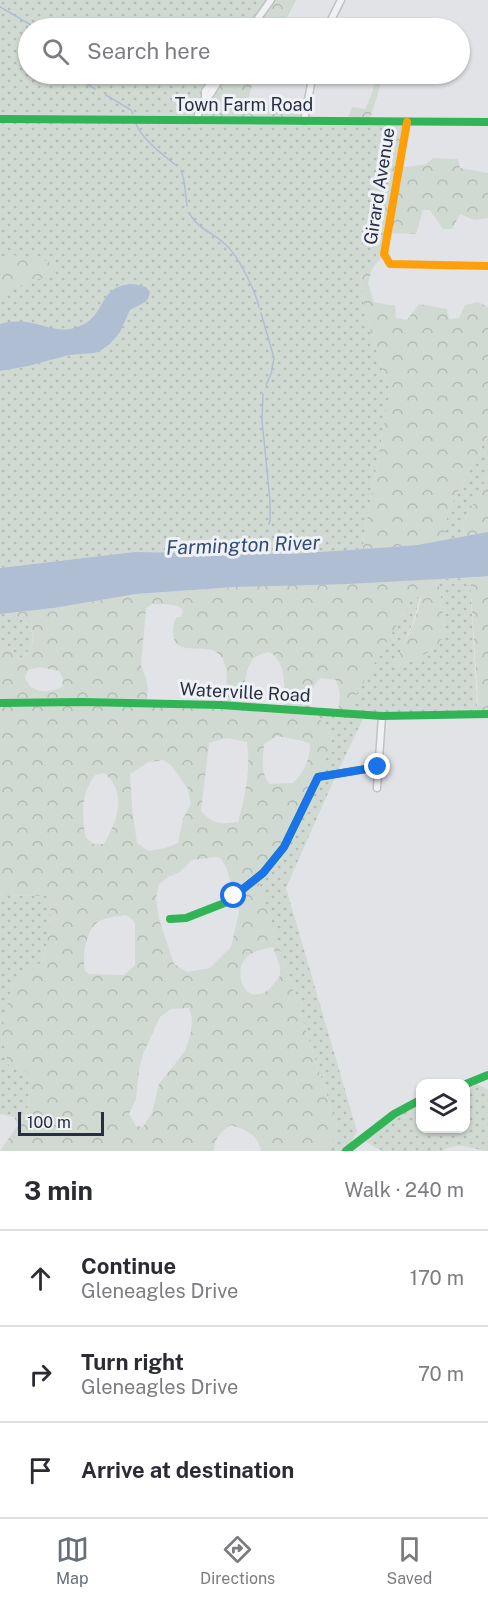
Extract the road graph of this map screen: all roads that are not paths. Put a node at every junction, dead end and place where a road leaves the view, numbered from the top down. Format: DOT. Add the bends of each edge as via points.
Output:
graph roads {
  1 [pos="271,0"];
  2 [pos="341,0"];
  3 [pos="258,18"];
  4 [pos="332,18"];
  5 [pos="211,84"];
  6 [pos="217,84"];
  7 [pos="312,84"];
  8 [pos="205,97"];
  9 [pos="0,119"];
  10 [pos="196,120"];
  11 [pos="304,121"];
  12 [pos="406,122"];
  13 [pos="488,122"];
  14 [pos="488,266"];
  15 [pos="0,703"];
  16 [pos="488,714"];
  17 [pos="382,716"];
  18 [pos="378,767"];
  19 [pos="377,788"];
  20 [pos="170,919"];
  21 [pos="488,1075"];
  22 [pos="470,1082"];
  23 [pos="416,1102"];
  24 [pos="346,1151"];
  1 -- 3 [label="street"];
  2 -- 4 [label="street"];
  5 -- 8 [label="street"];
  6 -- 8 [label="street"];
  7 -- 11 [label="street"];
  8 -- 10 [label="street"];
  9 -- 10 [label="main road, Town Farm Road"];
  10 -- 11 [label="main road, Town Farm Road"];
  11 -- 12 [label="main road, Town Farm Road"];
  12 -- 13 [label="main road, Town Farm Road"];
  12 -- 14 [label="main road, Girard Avenue" via="384,254 390,264"];
  15 -- 17 [label="main road, Waterville Road" via="221,705"];
  16 -- 17 [label="main road, Waterville Road"];
  17 -- 18 [label="street"];
  18 -- 19 [label="street"];
  18 -- 20 [label="main road" via="318,777 284,847 263,873 227,902 186,918"];
  21 -- 22 [label="main road"];
  23 -- 24 [label="main road"];
}
